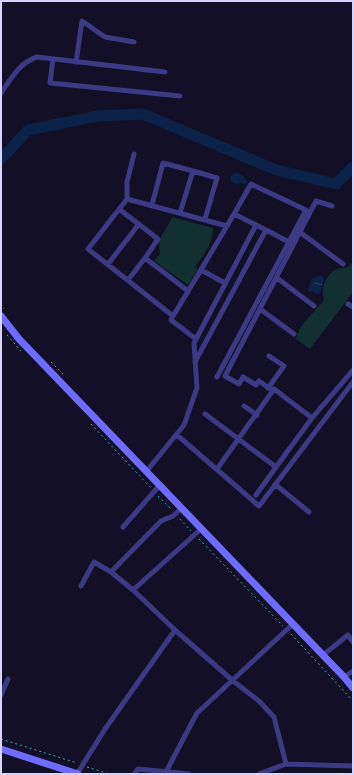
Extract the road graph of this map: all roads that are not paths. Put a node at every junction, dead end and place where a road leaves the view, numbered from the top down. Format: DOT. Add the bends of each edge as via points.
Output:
graph roads {
  1 [pos="134,42"];
  2 [pos="53,59"];
  3 [pos="76,62"];
  4 [pos="164,72"];
  5 [pos="1,93"];
  6 [pos="180,96"];
  7 [pos="134,154"];
  8 [pos="193,171"];
  9 [pos="127,199"];
  10 [pos="152,205"];
  11 [pos="332,206"];
  12 [pos="119,209"];
  13 [pos="180,213"];
  14 [pos="234,214"];
  15 [pos="205,220"];
  16 [pos="139,224"];
  17 [pos="256,225"];
  18 [pos="227,226"];
  19 [pos="266,230"];
  20 [pos="301,233"];
  21 [pos="289,242"];
  22 [pos="144,258"];
  23 [pos="108,264"];
  24 [pos="343,264"];
  25 [pos="201,270"];
  26 [pos="277,278"];
  27 [pos="128,280"];
  28 [pos="225,283"];
  29 [pos="188,292"];
  30 [pos="348,304"];
  31 [pos="314,306"];
  32 [pos="353,307"];
  33 [pos="260,309"];
  34 [pos="1,316"];
  35 [pos="173,316"];
  36 [pos="294,334"];
  37 [pos="196,339"];
  38 [pos="269,356"];
  39 [pos="195,363"];
  40 [pos="353,370"];
  41 [pos="217,377"];
  42 [pos="353,382"];
  43 [pos="271,390"];
  44 [pos="244,406"];
  45 [pos="205,414"];
  46 [pos="257,415"];
  47 [pos="312,418"];
  48 [pos="177,434"];
  49 [pos="239,439"];
  50 [pos="276,467"];
  51 [pos="217,469"];
  52 [pos="146,472"];
  53 [pos="276,485"];
  54 [pos="159,486"];
  55 [pos="256,496"];
  56 [pos="182,508"];
  57 [pos="309,512"];
  58 [pos="122,527"];
  59 [pos="201,529"];
  60 [pos="111,572"];
  61 [pos="81,586"];
  62 [pos="133,590"];
  63 [pos="293,624"];
  64 [pos="175,630"];
  65 [pos="353,642"];
  66 [pos="323,655"];
  67 [pos="353,672"];
  68 [pos="344,677"];
  69 [pos="8,679"];
  70 [pos="232,680"];
  71 [pos="353,688"];
  72 [pos="1,695"];
  73 [pos="1,749"];
  74 [pos="286,764"];
  75 [pos="353,766"];
  76 [pos="166,772"];
  77 [pos="77,774"];
  78 [pos="134,774"];
  79 [pos="189,774"];
  80 [pos="259,774"];
  1 -- 3 [label="street" via="105,37 82,21"];
  2 -- 3 [label="street"];
  2 -- 5 [label="street" via="31,59 18,69"];
  2 -- 6 [label="street" via="50,83"];
  3 -- 4 [label="street"];
  7 -- 9 [label="street" via="127,182"];
  8 -- 10 [label="street" via="163,163"];
  8 -- 13 [label="street"];
  8 -- 15 [label="street" via="217,178"];
  9 -- 10 [label="street"];
  9 -- 12 [label="street"];
  10 -- 13 [label="street"];
  11 -- 20 [label="street" via="316,201"];
  12 -- 16 [label="street"];
  12 -- 23 [label="street" via="88,248"];
  13 -- 15 [label="street"];
  14 -- 17 [label="street"];
  14 -- 18 [label="street"];
  14 -- 21 [label="street" via="251,184 306,210"];
  15 -- 18 [label="street"];
  16 -- 22 [label="street" via="158,239"];
  16 -- 23 [label="street"];
  17 -- 19 [label="street"];
  17 -- 28 [label="street"];
  18 -- 25 [label="street"];
  19 -- 21 [label="street"];
  19 -- 39 [label="street"];
  20 -- 24 [label="street"];
  20 -- 26 [label="street"];
  21 -- 41 [label="street"];
  22 -- 27 [label="street"];
  22 -- 29 [label="street"];
  23 -- 27 [label="street"];
  25 -- 28 [label="street"];
  25 -- 29 [label="street"];
  26 -- 31 [label="street"];
  26 -- 33 [label="street"];
  27 -- 35 [label="street"];
  28 -- 37 [label="street"];
  29 -- 35 [label="street"];
  30 -- 32 [label="street"];
  33 -- 36 [label="street"];
  33 -- 43 [label="street" via="225,376 239,384 243,377 256,385 259,381"];
  34 -- 52 [label="main road" via="19,339"];
  35 -- 37 [label="street" via="171,320"];
  37 -- 39 [label="street"];
  38 -- 43 [label="street" via="284,366"];
  39 -- 48 [label="street" via="197,388 184,426"];
  40 -- 47 [label="street"];
  42 -- 53 [label="street"];
  43 -- 46 [label="street"];
  43 -- 47 [label="street" via="274,389"];
  44 -- 46 [label="street"];
  45 -- 49 [label="street"];
  46 -- 49 [label="street"];
  47 -- 50 [label="street"];
  48 -- 51 [label="street"];
  48 -- 52 [label="street"];
  49 -- 50 [label="street"];
  49 -- 51 [label="street"];
  50 -- 55 [label="street"];
  51 -- 53 [label="street" via="259,506"];
  52 -- 54 [label="main road"];
  53 -- 57 [label="street"];
  54 -- 56 [label="main road"];
  54 -- 58 [label="street"];
  56 -- 59 [label="main road"];
  56 -- 60 [label="street" via="173,516 161,521"];
  59 -- 62 [label="street"];
  59 -- 63 [label="main road"];
  60 -- 61 [label="street" via="94,562"];
  60 -- 62 [label="street"];
  62 -- 64 [label="street"];
  63 -- 66 [label="main road"];
  63 -- 70 [label="street"];
  64 -- 70 [label="street"];
  64 -- 77 [label="street" via="105,729"];
  65 -- 66 [label="street" via="348,635"];
  66 -- 68 [label="main road"];
  67 -- 68 [label="street"];
  68 -- 71 [label="main road"];
  69 -- 72 [label="street"];
  70 -- 74 [label="street" via="259,701 274,717"];
  70 -- 76 [label="street" via="197,713"];
  73 -- 77 [label="main road"];
  74 -- 75 [label="street"];
  74 -- 80 [label="street"];
  76 -- 78 [label="street" via="138,769"];
  76 -- 79 [label="street"];
}
